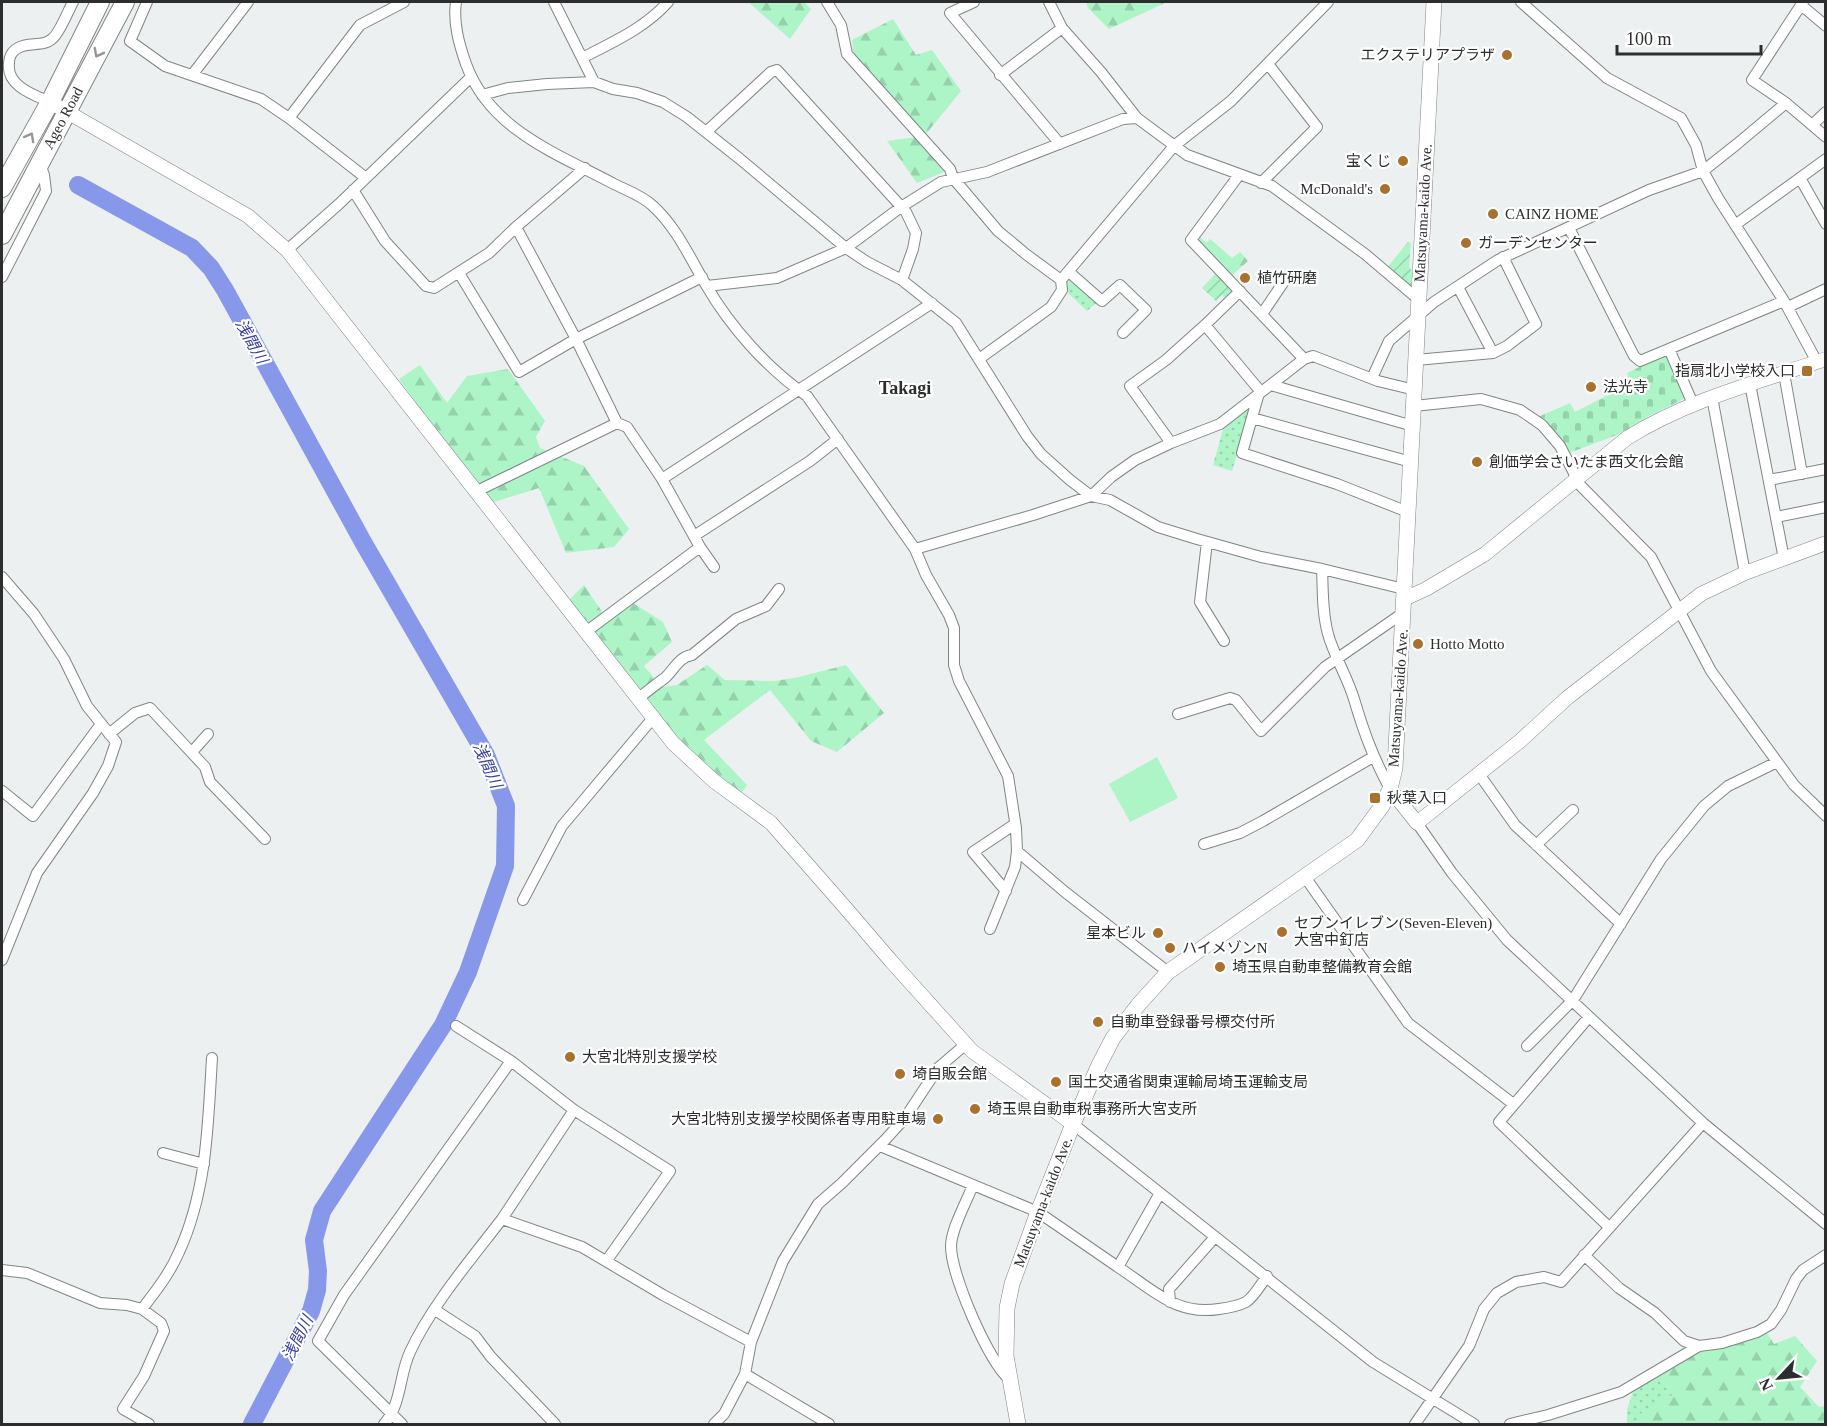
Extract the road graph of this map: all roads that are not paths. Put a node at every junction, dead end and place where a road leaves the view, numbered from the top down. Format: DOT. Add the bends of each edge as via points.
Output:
graph roads {
  1 [pos="74,2"];
  2 [pos="100,2"];
  3 [pos="125,2"];
  4 [pos="147,2"];
  5 [pos="248,2"];
  6 [pos="404,2"];
  7 [pos="456,2"];
  8 [pos="554,2"];
  9 [pos="668,2"];
  10 [pos="827,2"];
  11 [pos="974,2"];
  12 [pos="1049,2"];
  13 [pos="1328,2"];
  14 [pos="1434,2"];
  15 [pos="1521,2"];
  16 [pos="1802,3"];
  17 [pos="1826,26"];
  18 [pos="1062,28"];
  19 [pos="582,58"];
  20 [pos="1268,64"];
  21 [pos="192,75"];
  22 [pos="1000,75"];
  23 [pos="471,77"];
  24 [pos="594,82"];
  25 [pos="482,95"];
  26 [pos="50,102"];
  27 [pos="1786,103"];
  28 [pos="67,111"];
  29 [pos="1826,112"];
  30 [pos="289,118"];
  31 [pos="1137,118"];
  32 [pos="1812,125"];
  33 [pos="706,132"];
  34 [pos="1826,137"];
  35 [pos="1060,144"];
  36 [pos="1174,146"];
  37 [pos="1826,159"];
  38 [pos="40,164"];
  39 [pos="585,168"];
  40 [pos="1703,171"];
  41 [pos="1239,175"];
  42 [pos="366,178"];
  43 [pos="953,178"];
  44 [pos="1800,178"];
  45 [pos="1261,183"];
  46 [pos="2,188"];
  47 [pos="353,190"];
  48 [pos="901,207"];
  49 [pos="1826,224"];
  50 [pos="1735,225"];
  51 [pos="516,227"];
  52 [pos="1569,228"];
  53 [pos="2,235"];
  54 [pos="846,248"];
  55 [pos="286,250"];
  56 [pos="1503,257"];
  57 [pos="459,273"];
  58 [pos="1065,276"];
  59 [pos="2,277"];
  60 [pos="1287,277"];
  61 [pos="902,280"];
  62 [pos="704,282"];
  63 [pos="1458,287"];
  64 [pos="1826,289"];
  65 [pos="1240,291"];
  66 [pos="1418,299"];
  67 [pos="932,303"];
  68 [pos="1786,304"];
  69 [pos="1262,314"];
  70 [pos="1418,315"];
  71 [pos="1205,325"];
  72 [pos="1123,333"];
  73 [pos="576,339"];
  74 [pos="1669,349"];
  75 [pos="1493,353"];
  76 [pos="979,359"];
  77 [pos="1304,359"];
  78 [pos="1416,360"];
  79 [pos="1821,360"];
  80 [pos="1784,373"];
  81 [pos="1372,378"];
  82 [pos="1750,384"];
  83 [pos="1271,385"];
  84 [pos="798,390"];
  85 [pos="1415,390"];
  86 [pos="1260,392"];
  87 [pos="1712,397"];
  88 [pos="1693,404"];
  89 [pos="1414,406"];
  90 [pos="1252,418"];
  91 [pos="617,423"];
  92 [pos="1413,426"];
  93 [pos="838,439"];
  94 [pos="1171,443"];
  95 [pos="1411,462"];
  96 [pos="1826,469"];
  97 [pos="1802,474"];
  98 [pos="662,479"];
  99 [pos="1575,480"];
  100 [pos="1769,480"];
  101 [pos="475,492"];
  102 [pos="1091,496"];
  103 [pos="1826,507"];
  104 [pos="1408,512"];
  105 [pos="1776,517"];
  106 [pos="694,536"];
  107 [pos="1207,542"];
  108 [pos="1826,543"];
  109 [pos="700,547"];
  110 [pos="915,549"];
  111 [pos="1784,559"];
  112 [pos="714,567"];
  113 [pos="1322,569"];
  114 [pos="1745,573"];
  115 [pos="2,577"];
  116 [pos="779,589"];
  117 [pos="1404,600"];
  118 [pos="1680,610"];
  119 [pos="587,631"];
  120 [pos="1224,641"];
  121 [pos="1337,658"];
  122 [pos="638,699"];
  123 [pos="1178,714"];
  124 [pos="653,718"];
  125 [pos="101,724"];
  126 [pos="109,734"];
  127 [pos="208,734"];
  128 [pos="192,752"];
  129 [pos="1373,757"];
  130 [pos="1777,762"];
  131 [pos="1479,774"];
  132 [pos="1390,789"];
  133 [pos="2,791"];
  134 [pos="1573,810"];
  135 [pos="1826,816"];
  136 [pos="1418,823"];
  137 [pos="1015,824"];
  138 [pos="265,839"];
  139 [pos="1204,844"];
  140 [pos="1536,844"];
  141 [pos="1017,852"];
  142 [pos="1305,877"];
  143 [pos="1006,891"];
  144 [pos="523,900"];
  145 [pos="1621,924"];
  146 [pos="990,929"];
  147 [pos="2,960"];
  148 [pos="1168,972"];
  149 [pos="1572,1000"];
  150 [pos="1589,1017"];
  151 [pos="456,1026"];
  152 [pos="966,1044"];
  153 [pos="1527,1046"];
  154 [pos="212,1058"];
  155 [pos="510,1061"];
  156 [pos="1512,1103"];
  157 [pos="574,1110"];
  158 [pos="1702,1123"];
  159 [pos="1073,1124"];
  160 [pos="880,1146"];
  161 [pos="163,1153"];
  162 [pos="204,1164"];
  163 [pos="973,1185"];
  164 [pos="1160,1193"];
  165 [pos="1038,1212"];
  166 [pos="502,1219"];
  167 [pos="1826,1224"];
  168 [pos="1609,1227"];
  169 [pos="1215,1237"];
  170 [pos="1584,1255"];
  171 [pos="1826,1255"];
  172 [pos="607,1260"];
  173 [pos="1118,1267"];
  174 [pos="2,1270"];
  175 [pos="1267,1276"];
  176 [pos="1170,1302"];
  177 [pos="142,1309"];
  178 [pos="435,1310"];
  179 [pos="751,1342"];
  180 [pos="1699,1346"];
  181 [pos="745,1374"];
  182 [pos="1009,1379"];
  183 [pos="1433,1398"];
  184 [pos="393,1415"];
  185 [pos="1513,1424"];
  186 [pos="149,1425"];
  187 [pos="384,1425"];
  188 [pos="402,1425"];
  189 [pos="555,1425"];
  190 [pos="714,1425"];
  191 [pos="829,1425"];
  192 [pos="1018,1425"];
  193 [pos="1415,1425"];
  194 [pos="1474,1425"];
  1 -- 26 [label="street" via="54,38 41,45 19,47 11,54 8,65 16,83"];
  2 -- 26 [label="highway, Ageo Road"];
  3 -- 28 [label="highway, Ageo Road, one-way"];
  4 -- 21 [label="street" via="130,41 165,66"];
  5 -- 21 [label="street"];
  6 -- 30 [label="street" via="360,25"];
  7 -- 23 [label="street" via="456,34"];
  8 -- 19 [label="street"];
  9 -- 19 [label="street" via="638,28"];
  10 -- 43 [label="street" via="841,25 848,54 950,169"];
  11 -- 22 [label="street" via="950,14"];
  12 -- 18 [label="street"];
  13 -- 20 [label="street"];
  14 -- 66 [label="main road, Matsuyama-kaido Ave."];
  15 -- 40 [label="street" via="1607,78 1681,118 1696,145"];
  16 -- 17 [label="street"];
  16 -- 27 [label="street" via="1752,80"];
  18 -- 22 [label="street"];
  18 -- 31 [label="street"];
  19 -- 24 [label="street"];
  20 -- 36 [label="street" via="1231,101"];
  20 -- 45 [label="street" via="1317,127"];
  21 -- 30 [label="street" via="261,99"];
  22 -- 35 [label="street"];
  23 -- 25 [label="street"];
  23 -- 42 [label="street"];
  24 -- 25 [label="street" via="508,88"];
  24 -- 33 [label="street" via="663,102"];
  25 -- 39 [label="street" via="496,113 520,132"];
  26 -- 28 [label="street"];
  46 -- 26 [label="highway, Ageo Road, one-way"];
  27 -- 32 [label="street"];
  27 -- 40 [label="street"];
  28 -- 38 [label="highway, Ageo Road"];
  28 -- 55 [label="street" via="248,216"];
  29 -- 32 [label="street"];
  30 -- 42 [label="street"];
  31 -- 35 [label="street" via="1123,119"];
  31 -- 36 [label="street"];
  32 -- 34 [label="street"];
  33 -- 48 [label="street" via="777,70"];
  33 -- 54 [label="street"];
  35 -- 43 [label="street" via="987,172"];
  36 -- 41 [label="street"];
  36 -- 58 [label="street"];
  37 -- 44 [label="street"];
  38 -- 53 [label="highway, Ageo Road"];
  38 -- 59 [label="street" via="46,191"];
  39 -- 51 [label="street"];
  39 -- 62 [label="street" via="652,204 671,225"];
  40 -- 50 [label="street"];
  40 -- 52 [label="street" via="1649,190"];
  41 -- 45 [label="street"];
  41 -- 65 [label="street" via="1191,240"];
  42 -- 47 [label="street"];
  43 -- 48 [label="street"];
  43 -- 58 [label="street" via="998,231 1027,255"];
  44 -- 49 [label="street"];
  44 -- 50 [label="street"];
  45 -- 66 [label="street" via="1272,186 1365,254"];
  47 -- 55 [label="street"];
  47 -- 57 [label="street" via="385,242 426,286 434,288"];
  48 -- 54 [label="street"];
  48 -- 61 [label="street" via="916,233"];
  50 -- 68 [label="street"];
  51 -- 57 [label="street" via="489,253"];
  51 -- 73 [label="street"];
  52 -- 56 [label="street"];
  52 -- 74 [label="street" via="1634,356 1640,361"];
  54 -- 61 [label="street"];
  54 -- 62 [label="street" via="777,278"];
  55 -- 101 [label="street"];
  56 -- 63 [label="street"];
  56 -- 75 [label="street" via="1536,324"];
  57 -- 73 [label="street" via="519,372"];
  58 -- 72 [label="street" via="1102,301 1120,285 1146,310"];
  58 -- 76 [label="street" via="1062,290 1050,307"];
  60 -- 69 [label="street"];
  61 -- 67 [label="street"];
  62 -- 73 [label="street"];
  62 -- 84 [label="street" via="757,353"];
  63 -- 70 [label="street"];
  63 -- 75 [label="street"];
  64 -- 68 [label="street"];
  65 -- 69 [label="street"];
  65 -- 71 [label="street"];
  66 -- 70 [label="main road, Matsuyama-kaido Ave."];
  67 -- 76 [label="street" via="957,323"];
  67 -- 84 [label="street"];
  68 -- 74 [label="street"];
  68 -- 79 [label="street"];
  69 -- 77 [label="street"];
  70 -- 78 [label="main road, Matsuyama-kaido Ave."];
  70 -- 81 [label="street" via="1389,341"];
  71 -- 86 [label="street"];
  71 -- 94 [label="street" via="1130,386"];
  73 -- 91 [label="street"];
  74 -- 88 [label="street"];
  75 -- 78 [label="street"];
  76 -- 102 [label="street" via="1041,454"];
  77 -- 81 [label="street" via="1313,356"];
  77 -- 83 [label="street"];
  78 -- 85 [label="main road, Matsuyama-kaido Ave."];
  79 -- 80 [label="street"];
  80 -- 82 [label="street"];
  80 -- 97 [label="street"];
  81 -- 85 [label="street"];
  82 -- 87 [label="street"];
  82 -- 100 [label="street"];
  83 -- 86 [label="street"];
  83 -- 92 [label="street"];
  84 -- 93 [label="street" via="807,396"];
  84 -- 98 [label="street"];
  85 -- 89 [label="main road, Matsuyama-kaido Ave."];
  86 -- 90 [label="street"];
  86 -- 94 [label="street" via="1220,424"];
  87 -- 88 [label="street"];
  87 -- 114 [label="street"];
  88 -- 99 [label="street" via="1627,438"];
  89 -- 92 [label="main road, Matsuyama-kaido Ave."];
  89 -- 99 [label="street" via="1481,399 1520,410 1560,446"];
  90 -- 95 [label="street"];
  90 -- 104 [label="street" via="1242,453"];
  91 -- 98 [label="street" via="627,427"];
  91 -- 101 [label="street"];
  92 -- 95 [label="main road, Matsuyama-kaido Ave."];
  93 -- 106 [label="street"];
  93 -- 110 [label="street"];
  94 -- 102 [label="street" via="1135,460"];
  95 -- 104 [label="main road, Matsuyama-kaido Ave."];
  96 -- 97 [label="street"];
  97 -- 100 [label="street"];
  98 -- 106 [label="street"];
  99 -- 117 [label="street" via="1485,554"];
  99 -- 118 [label="street" via="1651,557"];
  100 -- 105 [label="street"];
  101 -- 119 [label="street"];
  102 -- 107 [label="street" via="1110,500 1158,527"];
  102 -- 110 [label="street"];
  103 -- 105 [label="street"];
  104 -- 117 [label="main road, Matsuyama-kaido Ave."];
  105 -- 111 [label="street"];
  106 -- 109 [label="street"];
  107 -- 113 [label="street"];
  107 -- 120 [label="street" via="1200,602"];
  108 -- 111 [label="street"];
  109 -- 112 [label="street"];
  109 -- 119 [label="street"];
  110 -- 137 [label="street" via="954,628 954,665 959,681 1008,776"];
  111 -- 114 [label="street"];
  113 -- 117 [label="street"];
  113 -- 121 [label="street" via="1323,610"];
  114 -- 118 [label="street" via="1701,594"];
  115 -- 125 [label="street" via="34,614"];
  116 -- 122 [label="street" via="766,606 736,619 692,655 685,656"];
  117 -- 121 [label="street"];
  117 -- 132 [label="main road, Matsuyama-kaido Ave." via="1395,768"];
  118 -- 130 [label="street" via="1711,671"];
  118 -- 131 [label="street" via="1567,698"];
  119 -- 122 [label="street"];
  121 -- 123 [label="street" via="1261,730 1230,698"];
  121 -- 129 [label="street"];
  122 -- 124 [label="street"];
  124 -- 144 [label="street" via="562,826"];
  124 -- 152 [label="street" via="689,759 771,823"];
  125 -- 126 [label="street"];
  125 -- 133 [label="street" via="33,816"];
  126 -- 128 [label="street" via="135,713 150,708"];
  126 -- 147 [label="street" via="116,742 108,766 37,873"];
  127 -- 128 [label="street"];
  128 -- 138 [label="street" via="206,767 210,782"];
  129 -- 132 [label="street"];
  129 -- 139 [label="street" via="1240,833"];
  130 -- 135 [label="street"];
  130 -- 145 [label="street" via="1728,786 1704,806 1661,859"];
  131 -- 136 [label="street"];
  131 -- 140 [label="street" via="1515,825"];
  132 -- 136 [label="street"];
  132 -- 142 [label="main road, Matsuyama-kaido Ave." via="1357,840"];
  134 -- 140 [label="street"];
  136 -- 149 [label="street" via="1452,873 1507,940"];
  137 -- 141 [label="street"];
  137 -- 143 [label="street" via="973,852"];
  140 -- 145 [label="street"];
  141 -- 143 [label="street"];
  141 -- 148 [label="street"];
  142 -- 148 [label="main road, Matsuyama-kaido Ave."];
  142 -- 156 [label="street" via="1408,1023"];
  143 -- 146 [label="street"];
  145 -- 149 [label="street"];
  148 -- 159 [label="main road, Matsuyama-kaido Ave." via="1113,1038"];
  149 -- 150 [label="street"];
  149 -- 153 [label="street"];
  150 -- 156 [label="street"];
  150 -- 158 [label="street"];
  151 -- 155 [label="street"];
  152 -- 159 [label="street"];
  152 -- 160 [label="street" via="938,1068 905,1118"];
  154 -- 162 [label="street"];
  155 -- 157 [label="street"];
  155 -- 184 [label="street" via="344,1295 318,1341"];
  156 -- 168 [label="street" via="1498,1122"];
  157 -- 166 [label="street"];
  157 -- 172 [label="street" via="670,1171"];
  158 -- 167 [label="street"];
  158 -- 168 [label="street"];
  159 -- 164 [label="street"];
  159 -- 165 [label="main road, Matsuyama-kaido Ave."];
  160 -- 163 [label="street"];
  160 -- 179 [label="street" via="818,1204 783,1261"];
  161 -- 162 [label="street"];
  162 -- 177 [label="street" via="180,1251"];
  163 -- 165 [label="street"];
  163 -- 182 [label="street" via="951,1246 968,1304 996,1365"];
  164 -- 169 [label="street"];
  164 -- 173 [label="street"];
  165 -- 173 [label="street"];
  165 -- 182 [label="main road, Matsuyama-kaido Ave." via="1007,1308"];
  166 -- 172 [label="street" via="582,1247"];
  166 -- 178 [label="street"];
  168 -- 170 [label="street"];
  169 -- 175 [label="street"];
  169 -- 176 [label="street" via="1169,1289"];
  170 -- 180 [label="street" via="1684,1341"];
  170 -- 183 [label="street" via="1561,1282 1544,1277 1516,1282 1497,1293 1484,1309 1469,1346"];
  171 -- 180 [label="street" via="1803,1270 1771,1324 1731,1340"];
  172 -- 179 [label="street"];
  173 -- 176 [label="street"];
  174 -- 177 [label="street" via="27,1273 100,1303"];
  175 -- 176 [label="street" via="1248,1301 1230,1307 1188,1310"];
  175 -- 183 [label="street" via="1373,1362"];
  177 -- 186 [label="street" via="161,1323 164,1331 144,1376 123,1409"];
  178 -- 184 [label="street" via="410,1353"];
  178 -- 189 [label="street" via="475,1336"];
  179 -- 181 [label="street"];
  180 -- 185 [label="street" via="1621,1392"];
  181 -- 190 [label="street"];
  181 -- 191 [label="street"];
  182 -- 192 [label="main road, Matsuyama-kaido Ave."];
  183 -- 193 [label="street"];
  183 -- 194 [label="street"];
  184 -- 187 [label="street"];
  184 -- 188 [label="street"];
}
